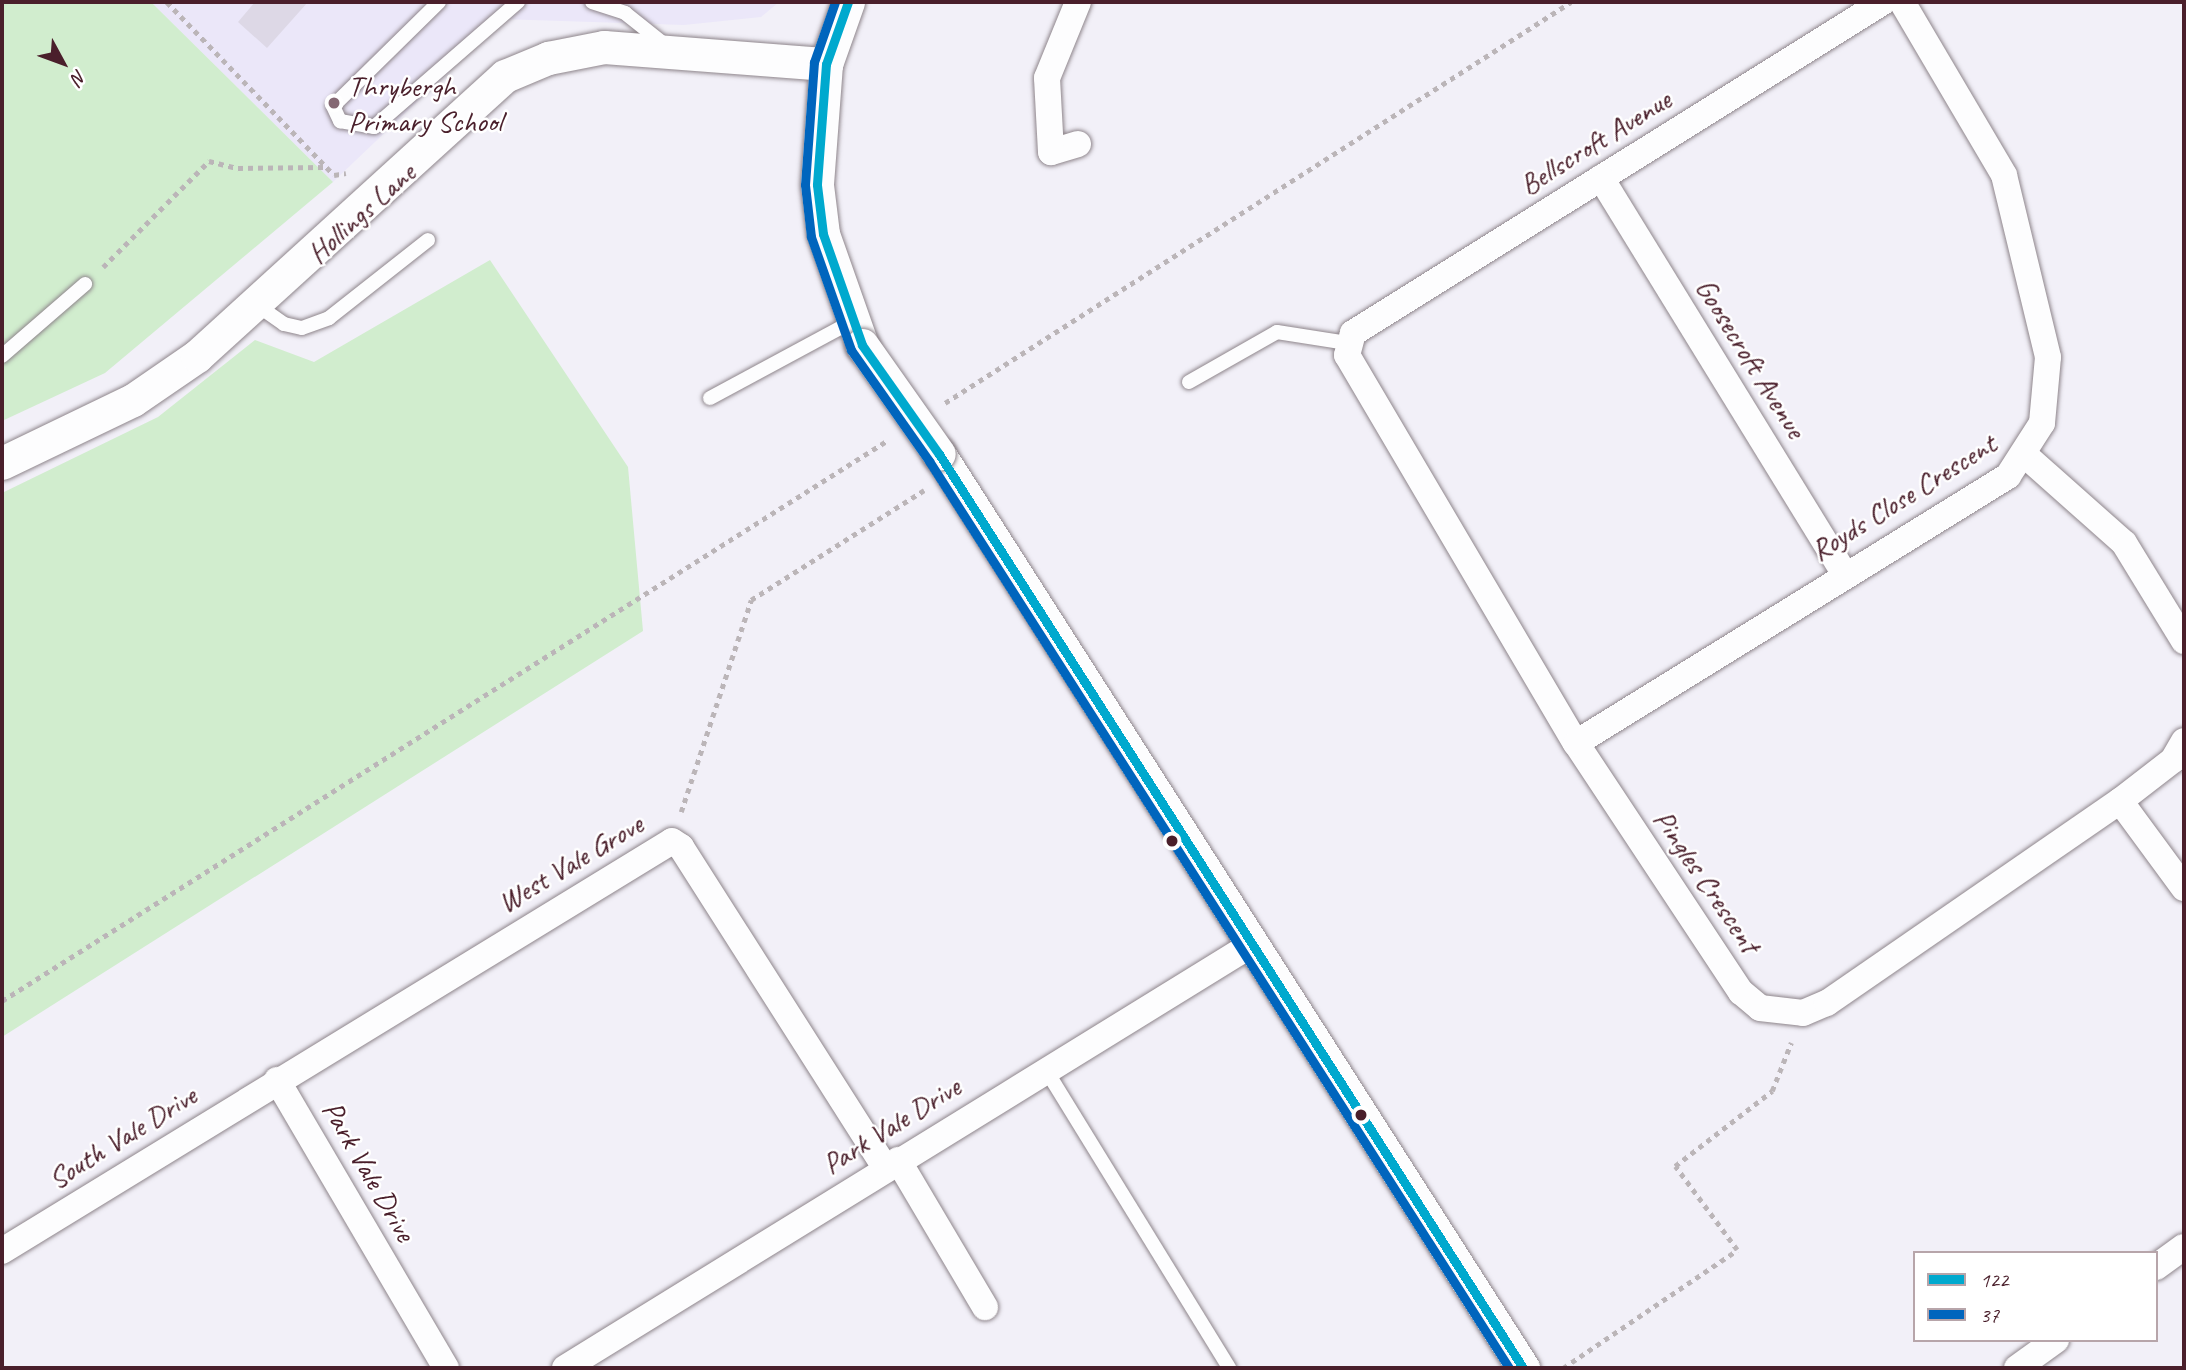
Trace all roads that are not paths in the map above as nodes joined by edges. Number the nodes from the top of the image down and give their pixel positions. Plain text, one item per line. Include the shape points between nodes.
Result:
1 (439, 2) edge
2 (518, 2) edge
3 (592, 2) edge
4 (848, 2) edge
5 (1078, 2) edge
6 (1883, 2) edge
7 (1902, 2) edge
8 (668, 47) junction
9 (826, 64) junction
10 (1077, 144) dead end
11 (1601, 178) junction
12 (428, 240) dead end
13 (85, 284) road end
14 (257, 305) junction
15 (858, 333) junction
16 (1347, 343) junction
17 (2, 356) edge
18 (1189, 382) dead end
19 (710, 398) dead end
20 (2026, 456) junction
21 (2, 463) edge
22 (1844, 573) junction
23 (2176, 604) edge
24 (2184, 641) edge
25 (2184, 741) edge
26 (1576, 743) junction
27 (2120, 801) junction
28 (2184, 888) edge
29 (1254, 943) junction
30 (1046, 1070) junction
31 (277, 1080) junction
32 (891, 1164) junction
33 (2184, 1247) edge
34 (2, 1251) edge
35 (2158, 1266) edge
36 (985, 1307) dead end
37 (2053, 1342) edge
38 (446, 1368) edge
39 (565, 1368) edge
40 (1229, 1368) edge
41 (1524, 1368) edge
42 (2017, 1368) edge

1 - 2 lane via 332,106 340,121 374,127
3 - 8 lane via 625,12
4 - 9 street
5 - 10 street via 1047,78 1051,152
6 - 11 street, Bellscroft Avenue
7 - 20 street, Royds Close Crescent via 2004,175 2025,248 2049,390
8 - 9 street, Hollings Lane
8 - 14 street, Hollings Lane via 604,47 548,58 505,76
9 - 15 street via 817,185 823,234
11 - 16 street, Bellscroft Avenue via 1353,333
11 - 22 street, Goosecroft Avenue
12 - 14 lane via 329,318 302,328 284,324
13 - 17 lane
14 - 21 street, Hollings Lane via 133,400
15 - 19 lane
15 - 29 street, bridge
16 - 18 lane via 1277,332
16 - 26 street, Pingles Crescent via 1347,355 1457,548
20 - 22 street, Royds Close Crescent via 2008,476
20 - 23 street via 2124,543
22 - 26 street, Royds Close Crescent
23 - 24 street
25 - 27 street via 2173,760
26 - 27 street, Pingles Crescent via 1741,992 1760,1009 1803,1013 1827,1003
27 - 28 street
29 - 30 street, Park Vale Drive
29 - 41 street
30 - 32 street, Park Vale Drive
30 - 40 lane
31 - 32 street, West Vale Grove via 672,841
31 - 34 street, South Vale Drive
31 - 38 street, Park Vale Drive
32 - 36 street, West Vale Grove
32 - 39 street, Park Vale Drive
33 - 35 street
37 - 42 street

